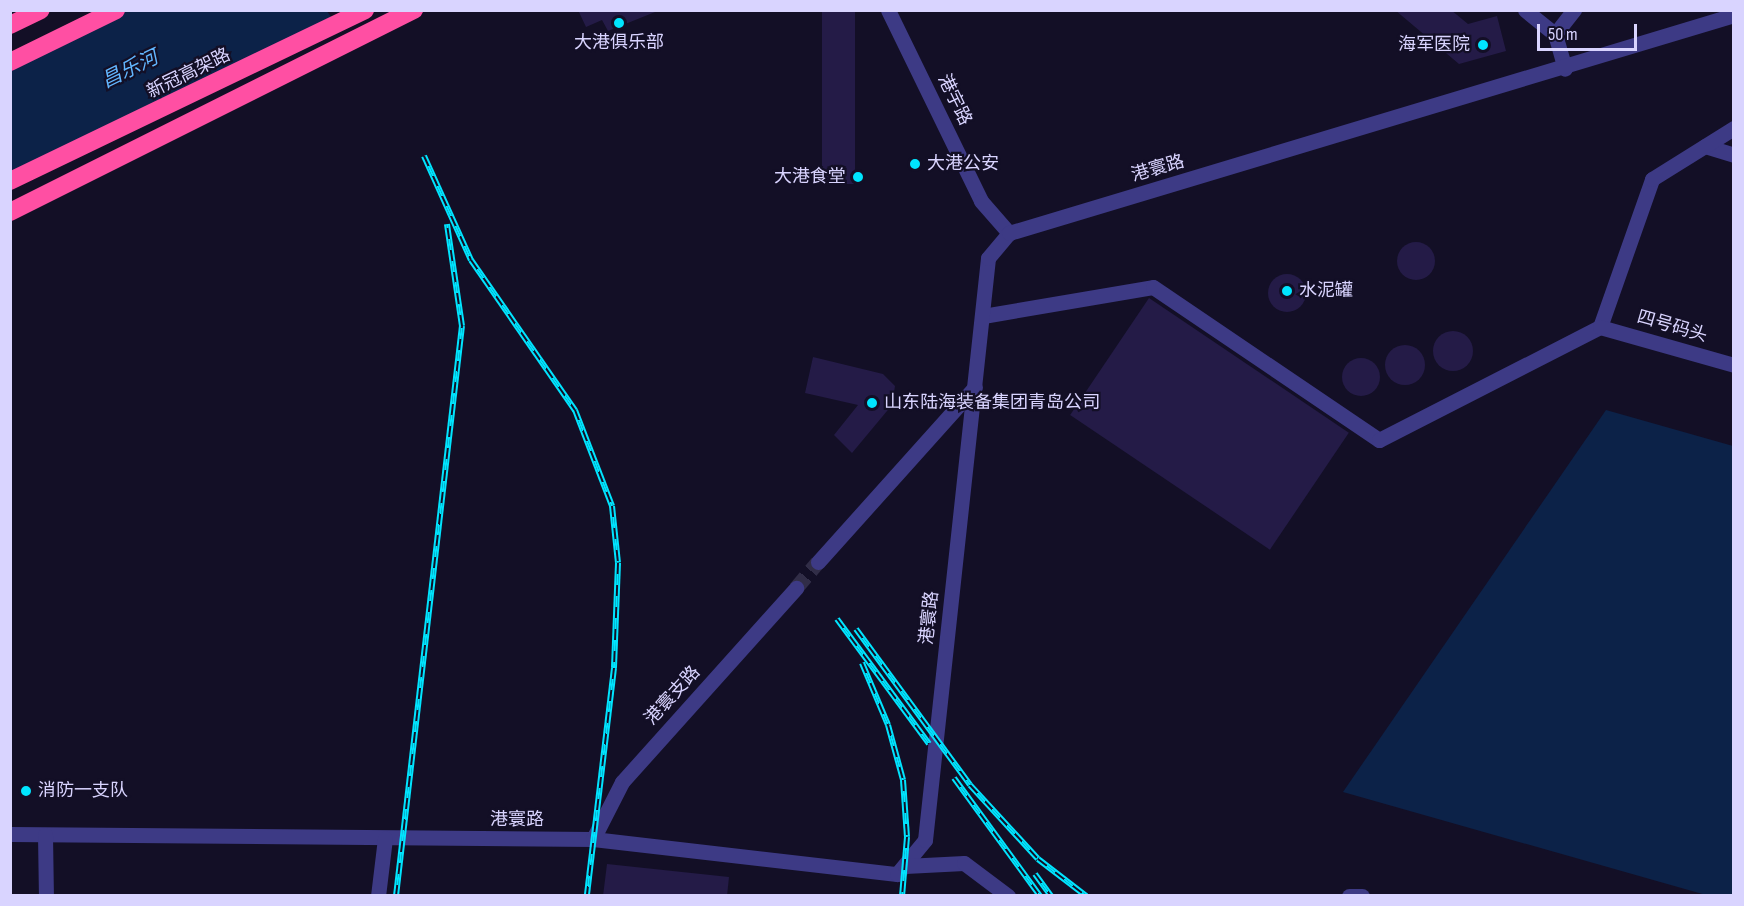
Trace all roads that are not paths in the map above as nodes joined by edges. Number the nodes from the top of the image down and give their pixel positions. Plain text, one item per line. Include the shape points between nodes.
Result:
1 (41, 10) edge
2 (96, 10) edge
3 (116, 10) edge
4 (365, 10) edge
5 (414, 10) edge
6 (888, 10) edge
7 (1525, 10) edge
8 (1574, 10) edge
9 (1734, 15) edge
10 (10, 24) edge
11 (1555, 34) junction
12 (10, 52) edge
13 (10, 62) edge
14 (1565, 69) junction
15 (1734, 128) edge
16 (1705, 146) junction
17 (1734, 154) edge
18 (30, 173) junction
19 (10, 181) edge
20 (10, 186) edge
21 (10, 212) edge
22 (1009, 233) junction
23 (983, 316) junction
24 (1600, 327) junction
25 (1734, 365) edge
26 (975, 387) junction
27 (819, 562) tunnel mouth
28 (795, 588) tunnel mouth
29 (10, 834) edge
30 (45, 835) junction
31 (385, 838) junction
32 (593, 839) junction
33 (905, 866) junction
34 (46, 896) edge
35 (378, 896) edge
36 (1008, 896) edge

1 - 10 highway
2 - 12 street
3 - 13 highway
4 - 18 highway, 新冠高架路
5 - 21 highway
6 - 22 street, 港宇路 via 981,201
7 - 11 street
8 - 11 street
9 - 14 street, 港寰路
11 - 14 street
14 - 22 street, 港寰路
15 - 16 street
16 - 17 street
16 - 24 street via 1652,179
18 - 19 highway
18 - 20 highway
22 - 23 street, 港寰路 via 988,258
23 - 24 street via 1153,287 1378,440
23 - 26 street, 港寰路
24 - 25 street, 四号码头
26 - 27 street
26 - 33 street, 港寰路 via 925,840
28 - 32 street, 港寰支路 via 622,782
29 - 30 street, 港寰路
30 - 31 street, 港寰路
30 - 34 street
31 - 32 street, 港寰路
31 - 35 street
32 - 33 street, 港寰路 via 854,872 897,874
33 - 36 street via 964,863

